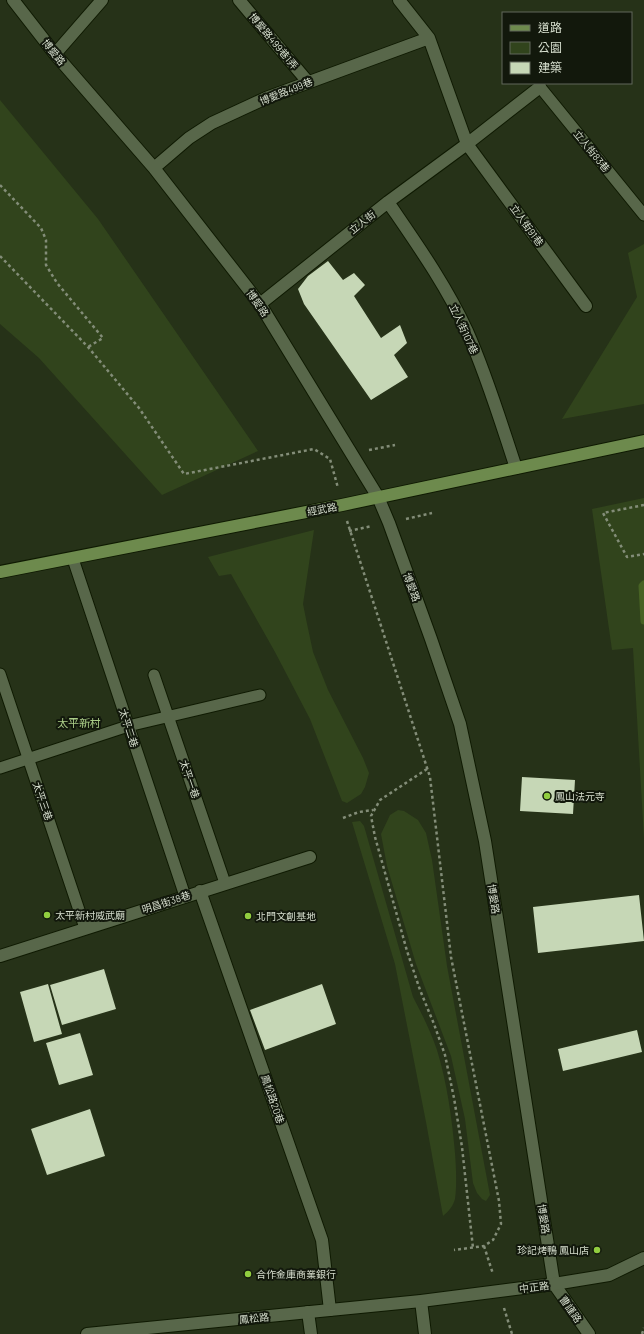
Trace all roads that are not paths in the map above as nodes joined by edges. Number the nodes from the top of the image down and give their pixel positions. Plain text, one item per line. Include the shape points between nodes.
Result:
1 (13, 0) edge
2 (102, 0) edge
3 (239, 0) edge
4 (399, 0) edge
5 (429, 38) junction
6 (55, 54) junction
7 (308, 82) junction
8 (540, 87) joint
9 (467, 144) junction
10 (154, 168) junction
11 (388, 202) junction
12 (644, 215) edge
13 (260, 304) junction
14 (586, 306) dead end
15 (644, 441) edge
16 (516, 468) junction
17 (378, 497) junction
18 (73, 559) junction
19 (0, 572) edge
20 (0, 674) edge
21 (154, 675) dead end
22 (260, 695) dead end
23 (168, 717) junction
24 (128, 726) junction
25 (28, 759) junction
26 (0, 768) edge
27 (310, 857) dead end
28 (225, 883) junction
29 (200, 891) junction
30 (185, 896) junction
31 (85, 928) junction
32 (0, 956) edge
33 (644, 1258) edge
34 (554, 1284) junction
35 (421, 1301) junction
36 (330, 1310) junction
37 (308, 1312) junction
38 (87, 1334) edge
39 (311, 1334) edge
40 (425, 1334) edge
41 (589, 1334) edge

1 - 6 street, 博愛路
2 - 6 street
3 - 7 street, 博愛路499巷1弄
4 - 5 street
5 - 7 street, 博愛路499巷
5 - 9 street
6 - 10 street, 博愛路
7 - 10 street, 博愛路499巷 via 212,123 189,138
8 - 9 street, 立人街
8 - 12 lane, 立人街83巷
9 - 11 street, 立人街
9 - 14 street, 立人街91巷
10 - 13 street, 博愛路
11 - 13 street, 立人街
11 - 16 street, 立人街107巷 via 434,272 466,331 488,384
13 - 17 street, 博愛路
15 - 16 main road, 經武路
16 - 17 main road, 經武路
17 - 18 main road, 經武路
17 - 34 street, 博愛路 via 460,724 485,841
18 - 19 main road, 經武路
18 - 24 lane, 太平二巷
20 - 25 lane, 太平三巷
21 - 23 lane, 太平一巷
22 - 23 lane
23 - 24 lane
23 - 28 lane, 太平一巷
24 - 25 lane
24 - 30 lane, 太平二巷
25 - 26 lane
25 - 31 lane, 太平三巷
27 - 28 street, 明昌街38巷
28 - 29 street, 明昌街38巷
29 - 30 street, 明昌街38巷
29 - 36 street, 鳳松路20巷 via 322,1240
30 - 31 street, 明昌街38巷
31 - 32 street, 明昌街38巷
33 - 34 street, 中正路 via 609,1275
34 - 35 street, 中正路
34 - 41 street, 曹謹路
35 - 36 street, 鳳松路
35 - 40 street
36 - 37 street, 鳳松路
37 - 38 street, 鳳松路
37 - 39 street

